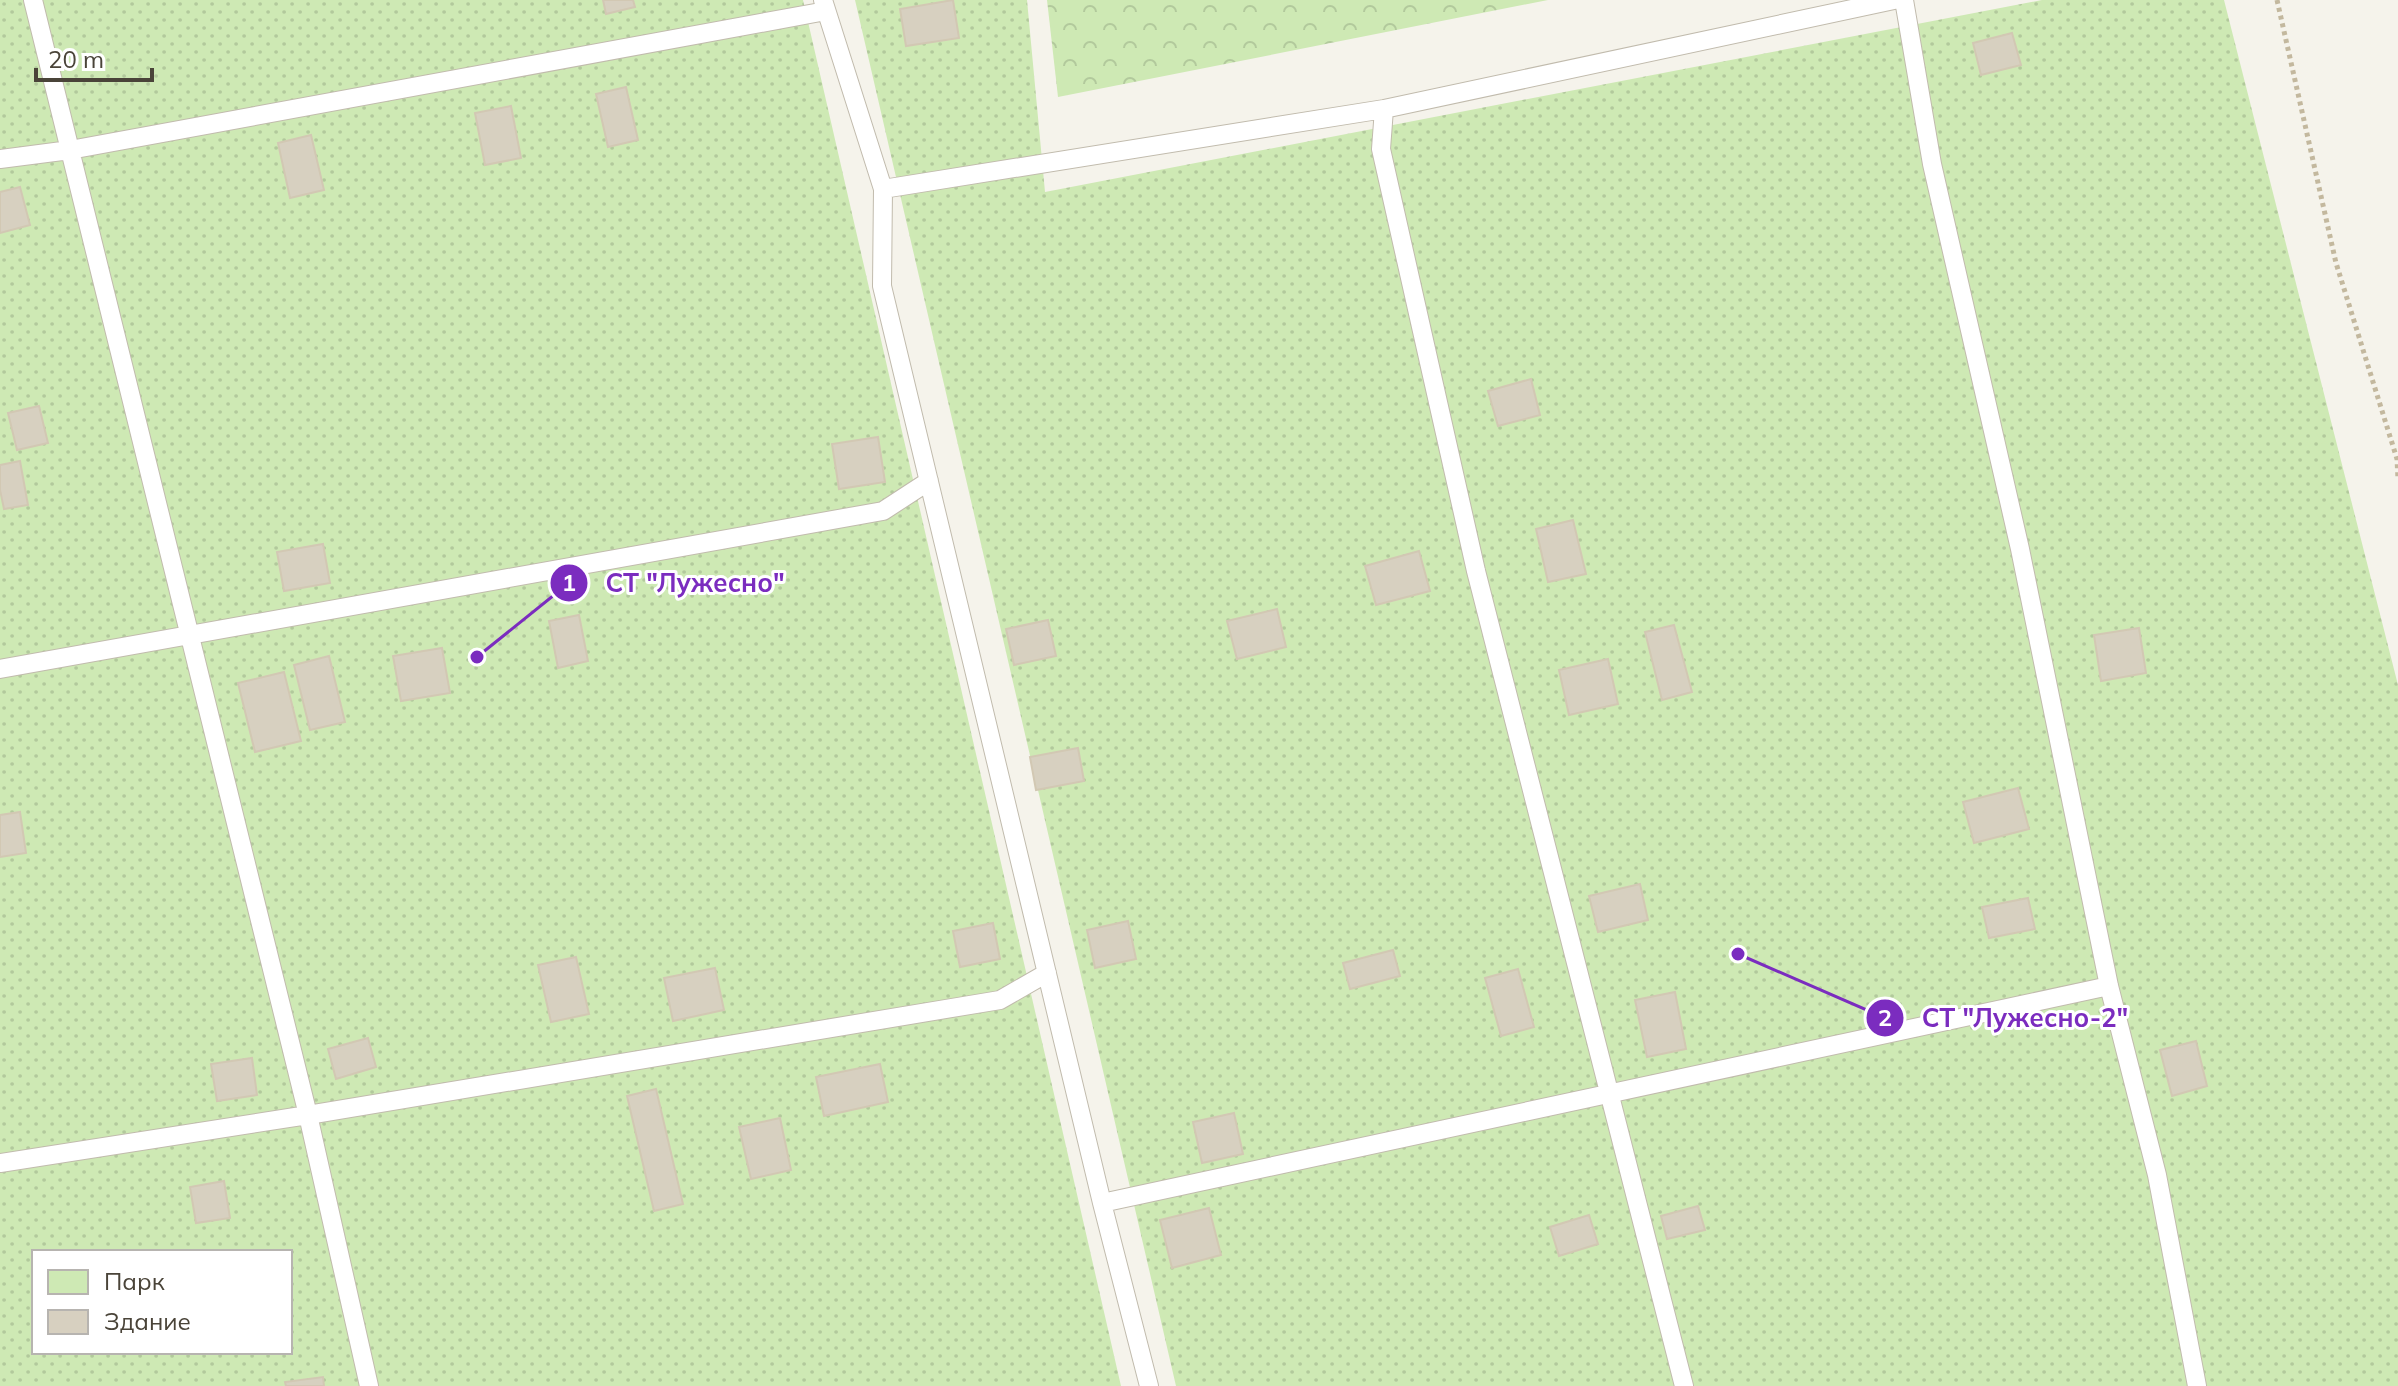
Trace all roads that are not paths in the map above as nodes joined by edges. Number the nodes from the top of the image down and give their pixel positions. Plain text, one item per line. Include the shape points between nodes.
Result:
1 (33, 0) edge
2 (1894, 0) edge
3 (1904, 0) edge
4 (825, 5) edge
5 (1384, 109) junction
6 (70, 150) junction
7 (0, 159) edge
8 (883, 189) junction
9 (929, 481) junction
10 (190, 636) junction
11 (0, 669) edge
12 (1047, 973) junction
13 (2109, 986) junction
14 (1611, 1095) junction
15 (308, 1115) junction
16 (0, 1163) edge
17 (1102, 1203) junction
18 (369, 1386) edge
19 (1149, 1386) edge
20 (1684, 1386) edge
21 (2197, 1386) edge

1 - 6 lane
2 - 5 lane
3 - 13 lane via 1932,164 2020,549
4 - 6 lane
4 - 8 lane
5 - 8 lane
5 - 14 lane via 1381,149 1476,571
6 - 7 lane
6 - 10 lane
8 - 9 lane via 882,286
9 - 10 lane via 883,511
9 - 12 lane
10 - 11 lane
10 - 15 lane
12 - 15 lane via 1000,1000
12 - 17 lane
13 - 14 lane
13 - 21 lane via 2157,1175
14 - 17 lane
14 - 20 lane
15 - 16 lane
15 - 18 lane
17 - 19 lane

